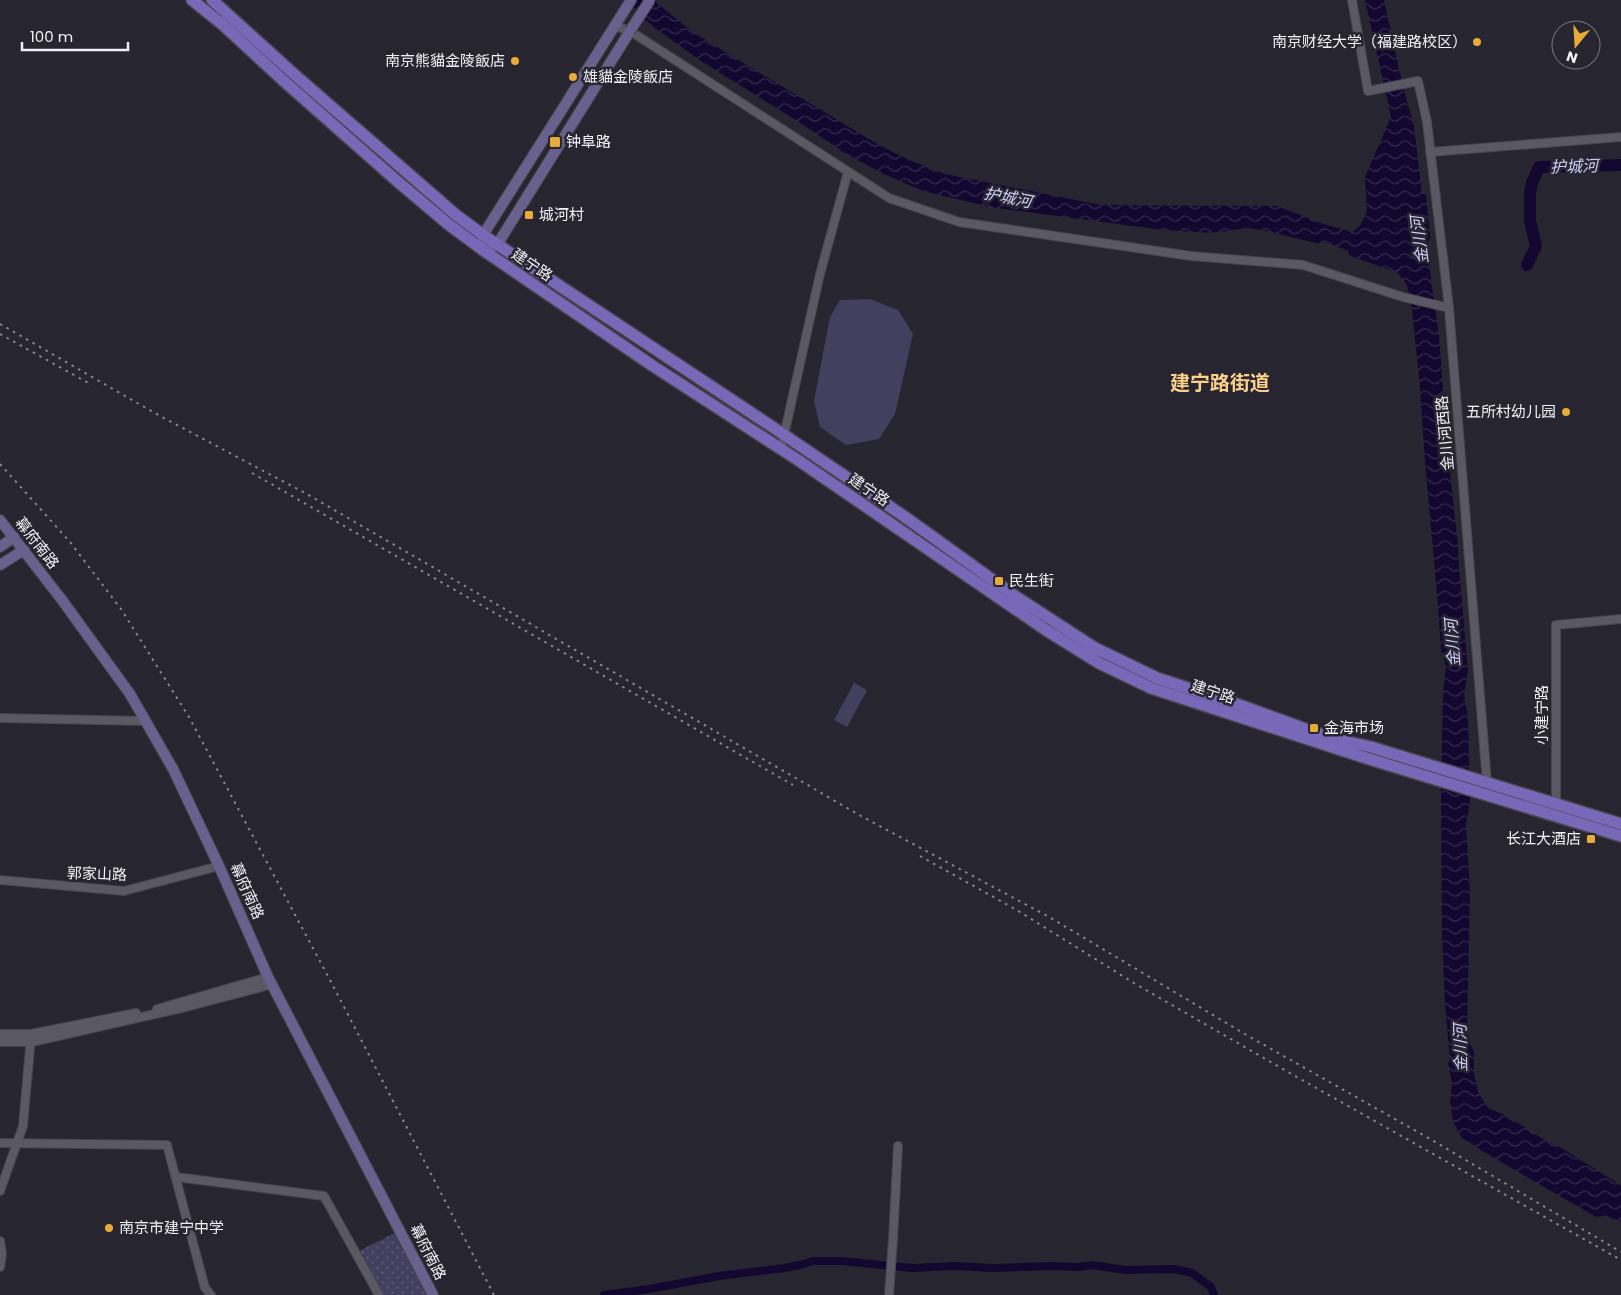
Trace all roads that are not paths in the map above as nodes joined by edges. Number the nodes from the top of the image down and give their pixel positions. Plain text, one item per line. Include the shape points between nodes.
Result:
1 (192, 0) edge
2 (212, 0) edge
3 (631, 0) edge
4 (650, 0) edge
5 (1352, 0) edge
6 (615, 26) junction
7 (630, 32) junction
8 (1621, 137) edge
9 (1430, 152) junction
10 (848, 172) junction
11 (483, 235) junction
12 (497, 245) junction
13 (483, 250) junction
14 (1448, 308) junction
15 (783, 434) junction
16 (781, 449) junction
17 (0, 520) edge
18 (14, 537) junction
19 (0, 547) edge
20 (24, 550) junction
21 (0, 565) edge
22 (1621, 619) edge
23 (0, 718) edge
24 (145, 721) junction
25 (1329, 741) junction
26 (1487, 783) junction
27 (1472, 784) junction
28 (1556, 805) junction
29 (1621, 824) edge
30 (1621, 836) edge
31 (219, 866) junction
32 (0, 880) edge
33 (270, 980) junction
34 (0, 1034) edge
35 (31, 1034) junction
36 (0, 1042) edge
37 (17, 1142) junction
38 (0, 1143) edge
39 (898, 1146) dead end
40 (176, 1177) junction
41 (0, 1191) edge
42 (0, 1241) edge
43 (0, 1267) edge
44 (212, 1295) edge
45 (379, 1295) edge
46 (433, 1295) edge
47 (889, 1295) edge

1 - 13 main road, 建宁路 via 397,181
2 - 11 main road, 建宁路
3 - 6 street
4 - 7 street, bridge
5 - 9 street, 金川河西路 via 1369,91 1418,81
6 - 7 street
6 - 11 street
7 - 10 street
7 - 12 street
8 - 9 street
9 - 14 street, 金川河西路
10 - 14 street via 889,198 959,222 1191,256 1303,265
10 - 15 street via 820,274
11 - 12 main road, 建宁路
11 - 13 street
12 - 13 street
12 - 15 main road, 建宁路
13 - 16 main road, 建宁路
14 - 26 street, 金川河西路
15 - 16 street
15 - 25 main road, 建宁路 via 1095,648 1157,678 1242,706
16 - 25 main road, 建宁路 via 1099,663 1151,688
17 - 18 street, 幕府南路
18 - 19 street
18 - 20 street, 幕府南路
20 - 21 street
20 - 24 street, 幕府南路 via 130,694
22 - 28 street, 小建宁路 via 1556,625
23 - 24 street
24 - 31 street, 幕府南路 via 174,769
25 - 27 main road, 建宁路 via 1371,747
26 - 27 main road, 建宁路
26 - 28 main road, 建宁路
27 - 30 main road, 建宁路
28 - 29 main road, 建宁路
31 - 32 street, 郭家山路 via 124,891
31 - 33 street, 幕府南路
33 - 35 street via 157,1009
33 - 36 street via 186,1007 32,1042
33 - 46 street, 幕府南路
34 - 35 street
35 - 37 street via 23,1126
37 - 38 street
37 - 40 street via 168,1145
37 - 41 street
39 - 47 street
40 - 44 street via 205,1288
40 - 45 street via 324,1196
42 - 43 street

